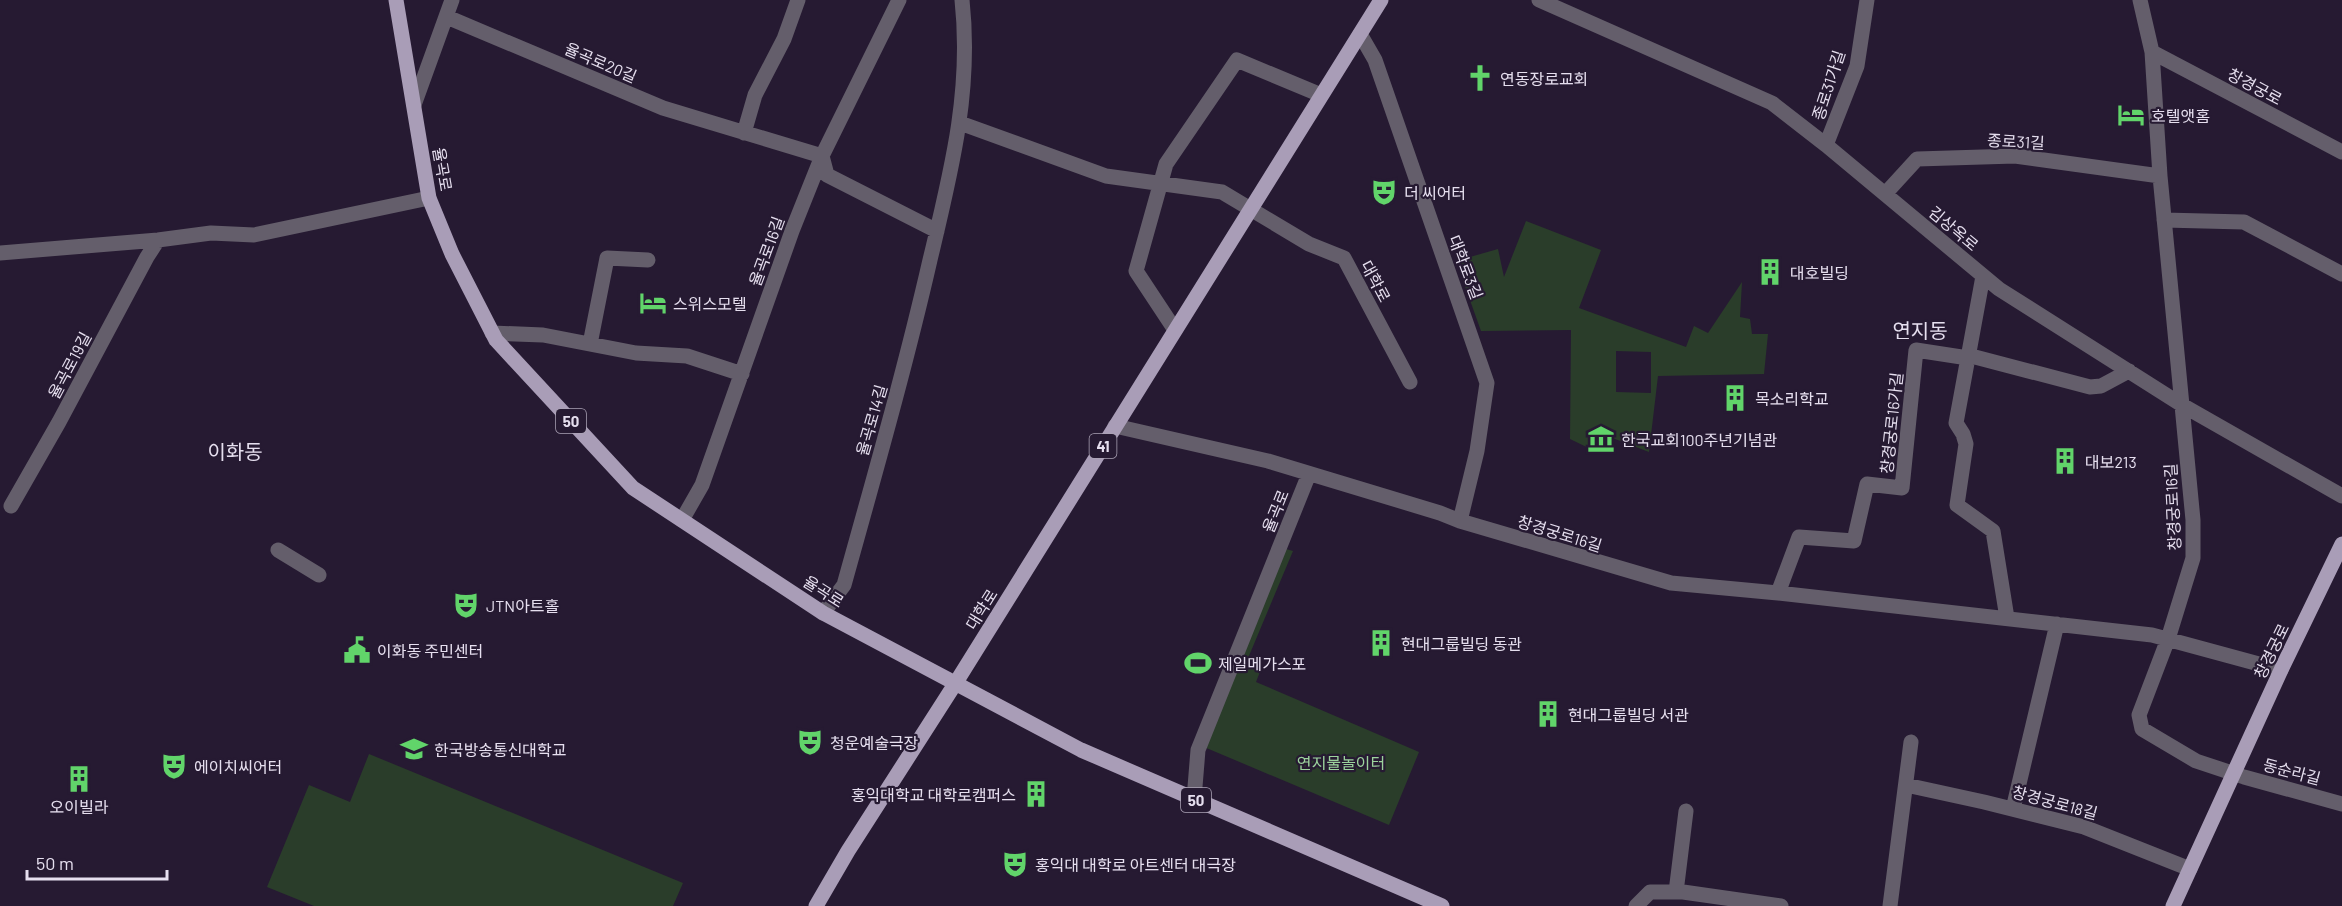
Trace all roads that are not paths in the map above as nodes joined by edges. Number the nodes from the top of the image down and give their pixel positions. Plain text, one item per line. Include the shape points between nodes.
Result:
1 (396, 0) edge
2 (452, 0) edge
3 (798, 0) edge
4 (899, 0) edge
5 (962, 0) edge
6 (1381, 0) edge
7 (1539, 0) edge
8 (1868, 0) edge
9 (2140, 0) edge
10 (447, 18) junction
11 (1360, 34) junction
12 (2152, 52) junction
13 (1321, 95) junction
14 (414, 105) junction
15 (960, 123) junction
16 (744, 133) junction
17 (1826, 145) junction
18 (2342, 152) edge
19 (822, 156) junction
20 (2160, 176) junction
21 (1159, 183) junction
22 (1885, 194) junction
23 (429, 198) junction
24 (1251, 208) junction
25 (2164, 220) junction
26 (937, 231) junction
27 (159, 240) junction
28 (0, 253) edge
29 (648, 260) dead end
30 (2342, 274) edge
31 (1983, 276) junction
32 (1175, 330) junction
33 (492, 333) junction
34 (590, 344) junction
35 (1968, 358) junction
36 (2129, 371) junction
37 (742, 374) junction
38 (1410, 382) dead end
39 (2182, 405) junction
40 (1115, 426) junction
41 (2267, 453) junction
42 (1309, 474) junction
43 (2342, 490) edge
44 (2342, 496) edge
45 (10, 506) dead end
46 (682, 520) junction
47 (1460, 521) junction
48 (2342, 544) edge
49 (278, 550) dead end
50 (319, 575) dead end
51 (1778, 593) junction
52 (823, 613) junction
53 (2007, 618) junction
54 (2057, 624) junction
55 (2168, 639) junction
56 (2281, 670) junction
57 (955, 684) junction
58 (1911, 742) dead end
59 (2233, 773) junction
60 (1906, 785) junction
61 (1194, 799) junction
62 (2342, 804) edge
63 (2013, 808) junction
64 (1686, 810) dead end
65 (2190, 869) junction
66 (1676, 892) junction
67 (816, 906) edge
68 (1442, 906) edge
69 (1636, 906) edge
70 (1781, 906) edge
71 (1890, 906) edge
72 (2173, 906) edge

1 - 14 main road, 율곡로 / 50
2 - 10 street
3 - 16 street via 784,39 755,95
4 - 19 street, 율곡로16길
5 - 15 street, 율곡로14길 via 964,98
6 - 11 main road, 대학로 / 41
7 - 17 street, 김상옥로 via 1772,103
8 - 17 street, 종로31가길 via 1857,66
9 - 12 street
10 - 14 street
10 - 16 street, 율곡로20길 via 663,108
11 - 13 main road, 대학로 / 41
11 - 47 street, 대학로3길 via 1375,60 1487,383 1477,451
12 - 18 street, 창경궁로
12 - 20 street
13 - 21 street via 1237,60 1166,164
13 - 24 main road, 대학로 / 41
14 - 23 main road, 율곡로 / 50
15 - 21 street, 대학로 via 1106,176
15 - 26 street, 율곡로14길
16 - 19 street, 율곡로20길
17 - 22 street, 김상옥로
19 - 26 street via 827,175
19 - 37 street, 율곡로16길
20 - 22 street, 종로31길 via 2015,156 1917,159
20 - 25 street
21 - 24 street, 대학로 via 1222,192
21 - 32 street via 1136,271
22 - 31 street, 김상옥로
23 - 27 street via 254,235 211,233
23 - 33 main road, 율곡로 / 50
24 - 32 main road, 대학로 / 41
24 - 38 street, 대학로 via 1309,244 1344,258
25 - 30 street via 2244,222
25 - 39 street
26 - 52 street, 율곡로14길 via 906,363 844,585
27 - 28 street
27 - 45 street, 율곡로19길
29 - 34 street via 607,258
31 - 35 street
31 - 36 street, 김상옥로
32 - 40 main road, 대학로 / 41
33 - 34 street via 543,335
33 - 46 main road, 율곡로 / 50 via 633,488
34 - 37 street via 636,353 687,356
35 - 36 street, 창경궁로16가길 via 2090,387 2101,387
35 - 51 street, 창경궁로16가길 via 1916,350 1902,488 1867,484 1854,541 1799,537
35 - 53 street via 1956,423 1966,444 1957,505 1993,531
36 - 39 street, 김상옥로
37 - 46 street, 율곡로16길 via 702,485
39 - 41 street, 김상옥로 via 2211,413 2256,439
39 - 55 street, 창경궁로16길 via 2193,558
40 - 42 street, 창경궁로16길
40 - 57 main road, 대학로 / 41
41 - 43 street via 2286,456
41 - 44 street
42 - 47 street, 창경궁로16길
42 - 61 street, 율곡로 via 1198,750
46 - 52 main road, 율곡로 / 50
47 - 51 street, 창경궁로16길 via 1671,583
48 - 56 main road, 창경궁로
49 - 50 street
51 - 53 street, 창경궁로16길
52 - 57 main road, 율곡로 / 50
53 - 54 street, 창경궁로16길
54 - 55 street, 창경궁로16길
54 - 63 street
55 - 56 street, 창경궁로16길
55 - 59 street via 2139,715 2142,729 2196,761
56 - 59 main road, 창경궁로
57 - 61 main road, 율곡로 / 50 via 1081,750
57 - 67 main road, 대학로 / 41
58 - 60 street
59 - 62 street, 동순라길
59 - 65 main road, 창경궁로
60 - 63 street, 창경궁로18길
60 - 71 street
61 - 68 main road, 율곡로 / 50
63 - 65 street, 창경궁로18길 via 2084,827
64 - 66 street
65 - 72 main road, 창경궁로
66 - 69 street via 1650,892
66 - 70 street

